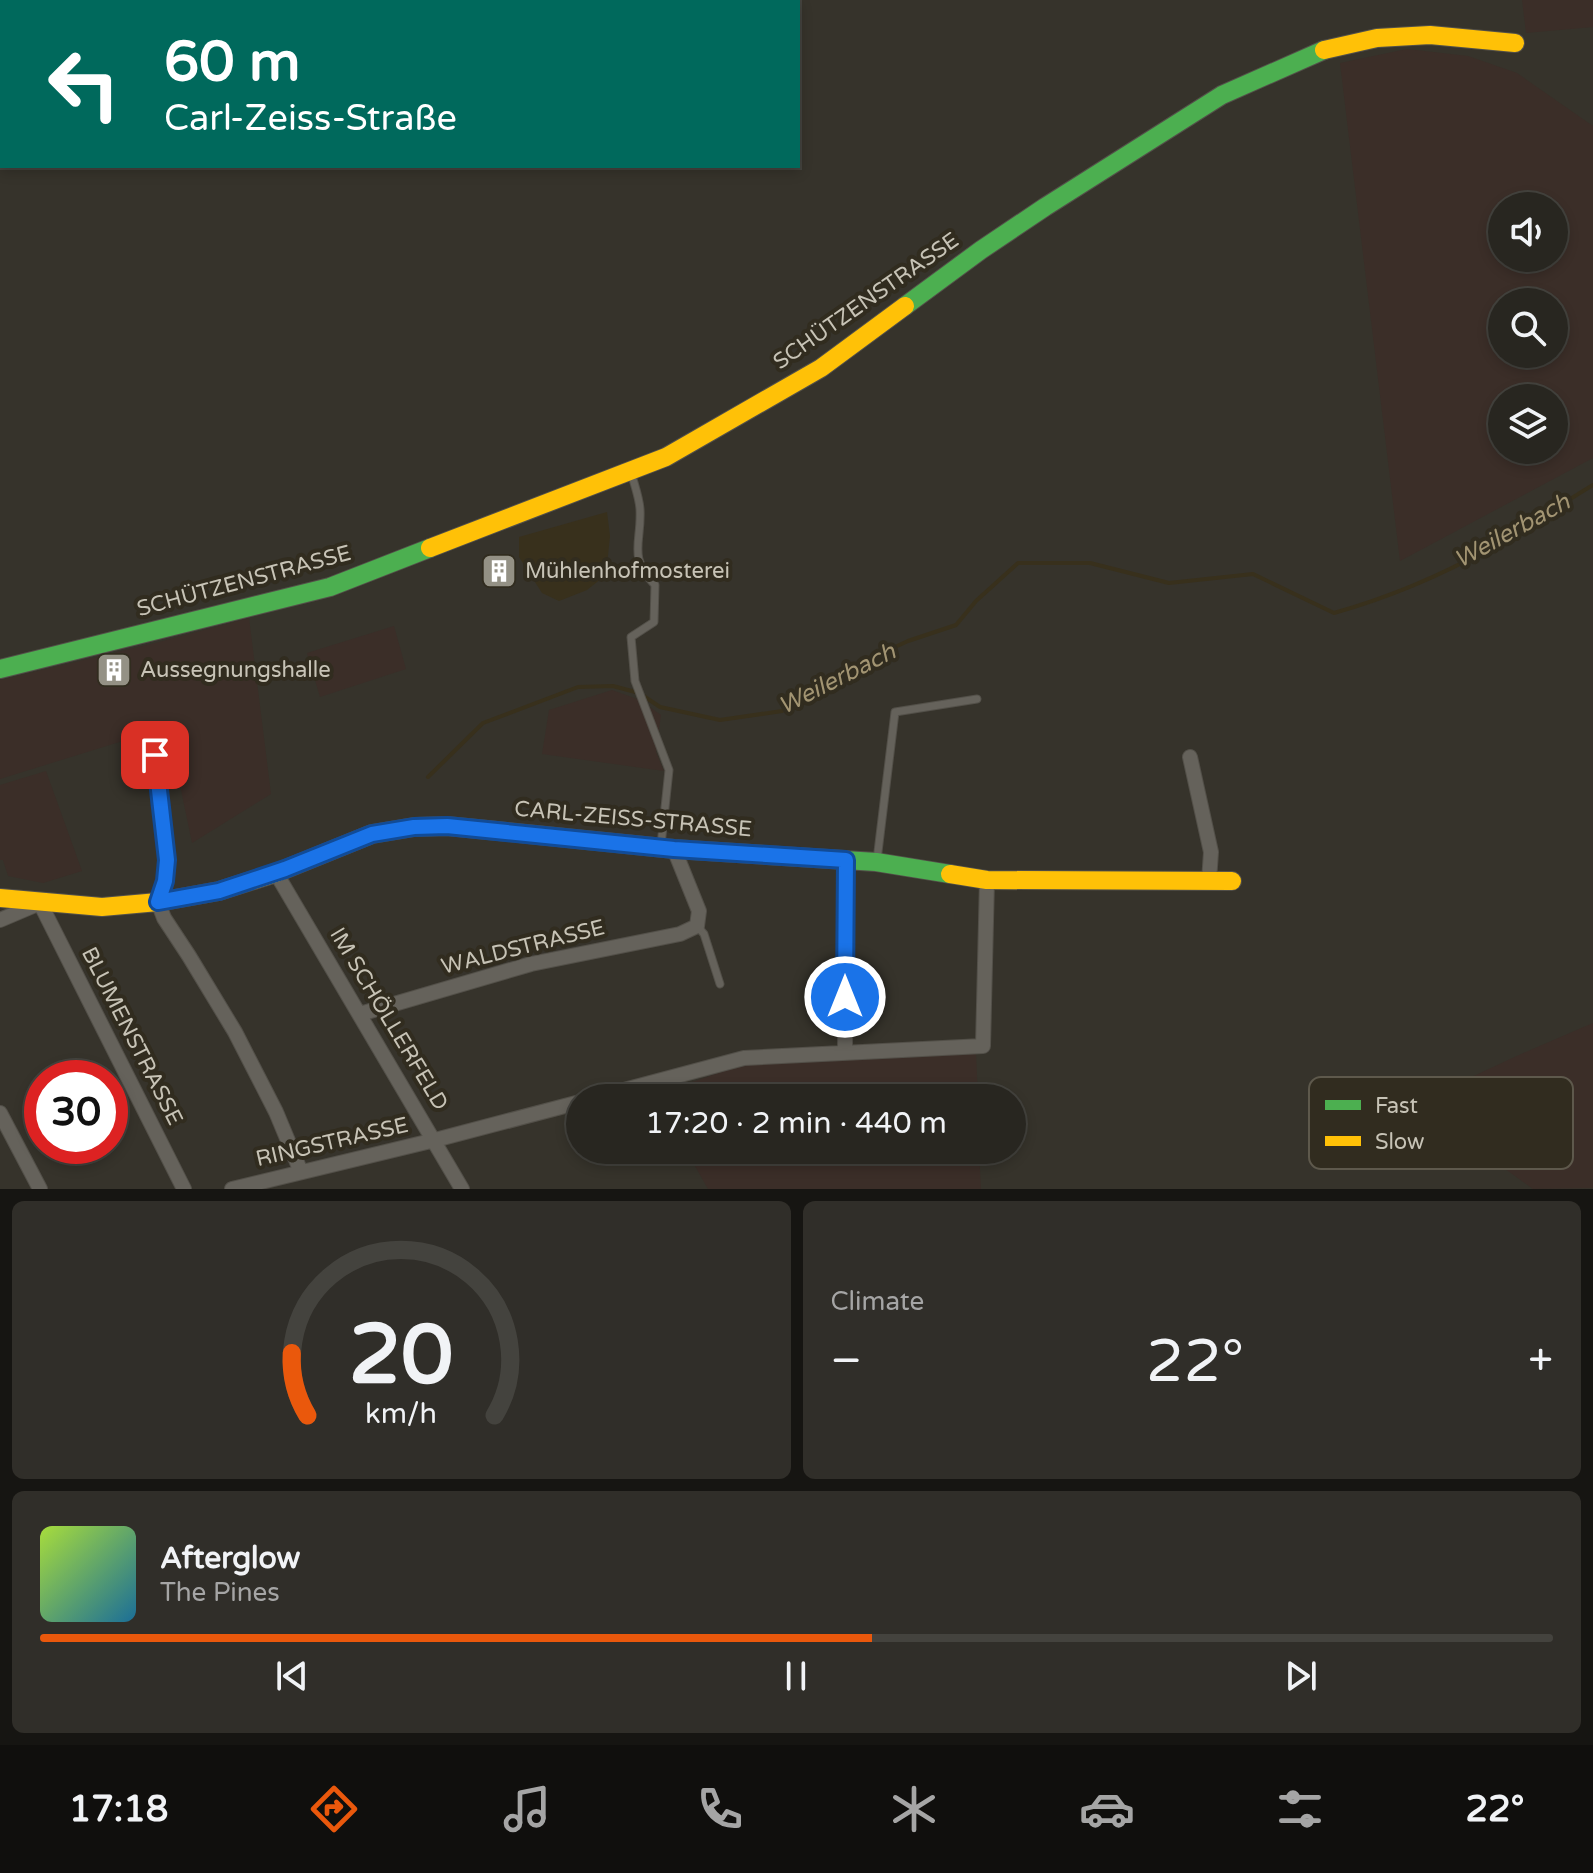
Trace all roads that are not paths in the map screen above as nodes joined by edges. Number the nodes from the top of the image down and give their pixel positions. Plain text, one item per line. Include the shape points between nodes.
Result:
1 (1515, 43) dead end
2 (630, 471) junction
3 (0, 669) edge
4 (977, 699) dead end
5 (155, 755) dead end
6 (1190, 757) dead end
7 (667, 848) junction
8 (846, 860) junction
9 (876, 862) junction
10 (276, 873) junction
11 (987, 880) junction
12 (1209, 881) junction
13 (1232, 881) dead end
14 (0, 898) edge
15 (158, 902) junction
16 (40, 903) junction
17 (0, 920) edge
18 (697, 926) junction
19 (720, 984) dead end
20 (360, 1014) junction
21 (845, 1052) junction
22 (646, 1084) edge
23 (566, 1106) edge
24 (0, 1113) edge
25 (435, 1140) junction
26 (301, 1172) junction
27 (40, 1189) edge
28 (184, 1189) edge
29 (232, 1189) edge
30 (462, 1189) edge

1 - 2 street, SCHÜTZENSTRASSE via 1430,35 1377,38 1324,50 1222,95 981,250 821,368 666,457
2 - 3 street, SCHÜTZENSTRASSE via 330,587
2 - 7 lane via 640,509 639,564 655,585 654,622 631,637 635,681 669,770
4 - 9 lane via 895,712
5 - 15 street via 167,860
6 - 12 street via 1211,852
7 - 8 street, CARL-ZEISS-STRASSE
7 - 10 street, CARL-ZEISS-STRASSE via 414,827 372,834
7 - 18 street via 699,911
8 - 9 street, CARL-ZEISS-STRASSE
8 - 21 street
9 - 11 street, CARL-ZEISS-STRASSE
10 - 15 street, CARL-ZEISS-STRASSE
10 - 20 street, IM SCHÖLLERFELD
11 - 12 street, CARL-ZEISS-STRASSE
11 - 21 street via 983,1046
12 - 13 street, CARL-ZEISS-STRASSE
14 - 16 street, CARL-ZEISS-STRASSE
15 - 16 street, CARL-ZEISS-STRASSE via 102,907
15 - 26 street via 235,1032
16 - 17 street
16 - 28 street, BLUMENSTRASSE
18 - 19 lane
18 - 20 street, WALDSTRASSE via 680,934 531,964
20 - 25 street, IM SCHÖLLERFELD
21 - 22 street via 744,1058
23 - 25 street, RINGSTRASSE
24 - 27 street
25 - 26 street, RINGSTRASSE
25 - 30 street, IM SCHÖLLERFELD
26 - 29 street, RINGSTRASSE

